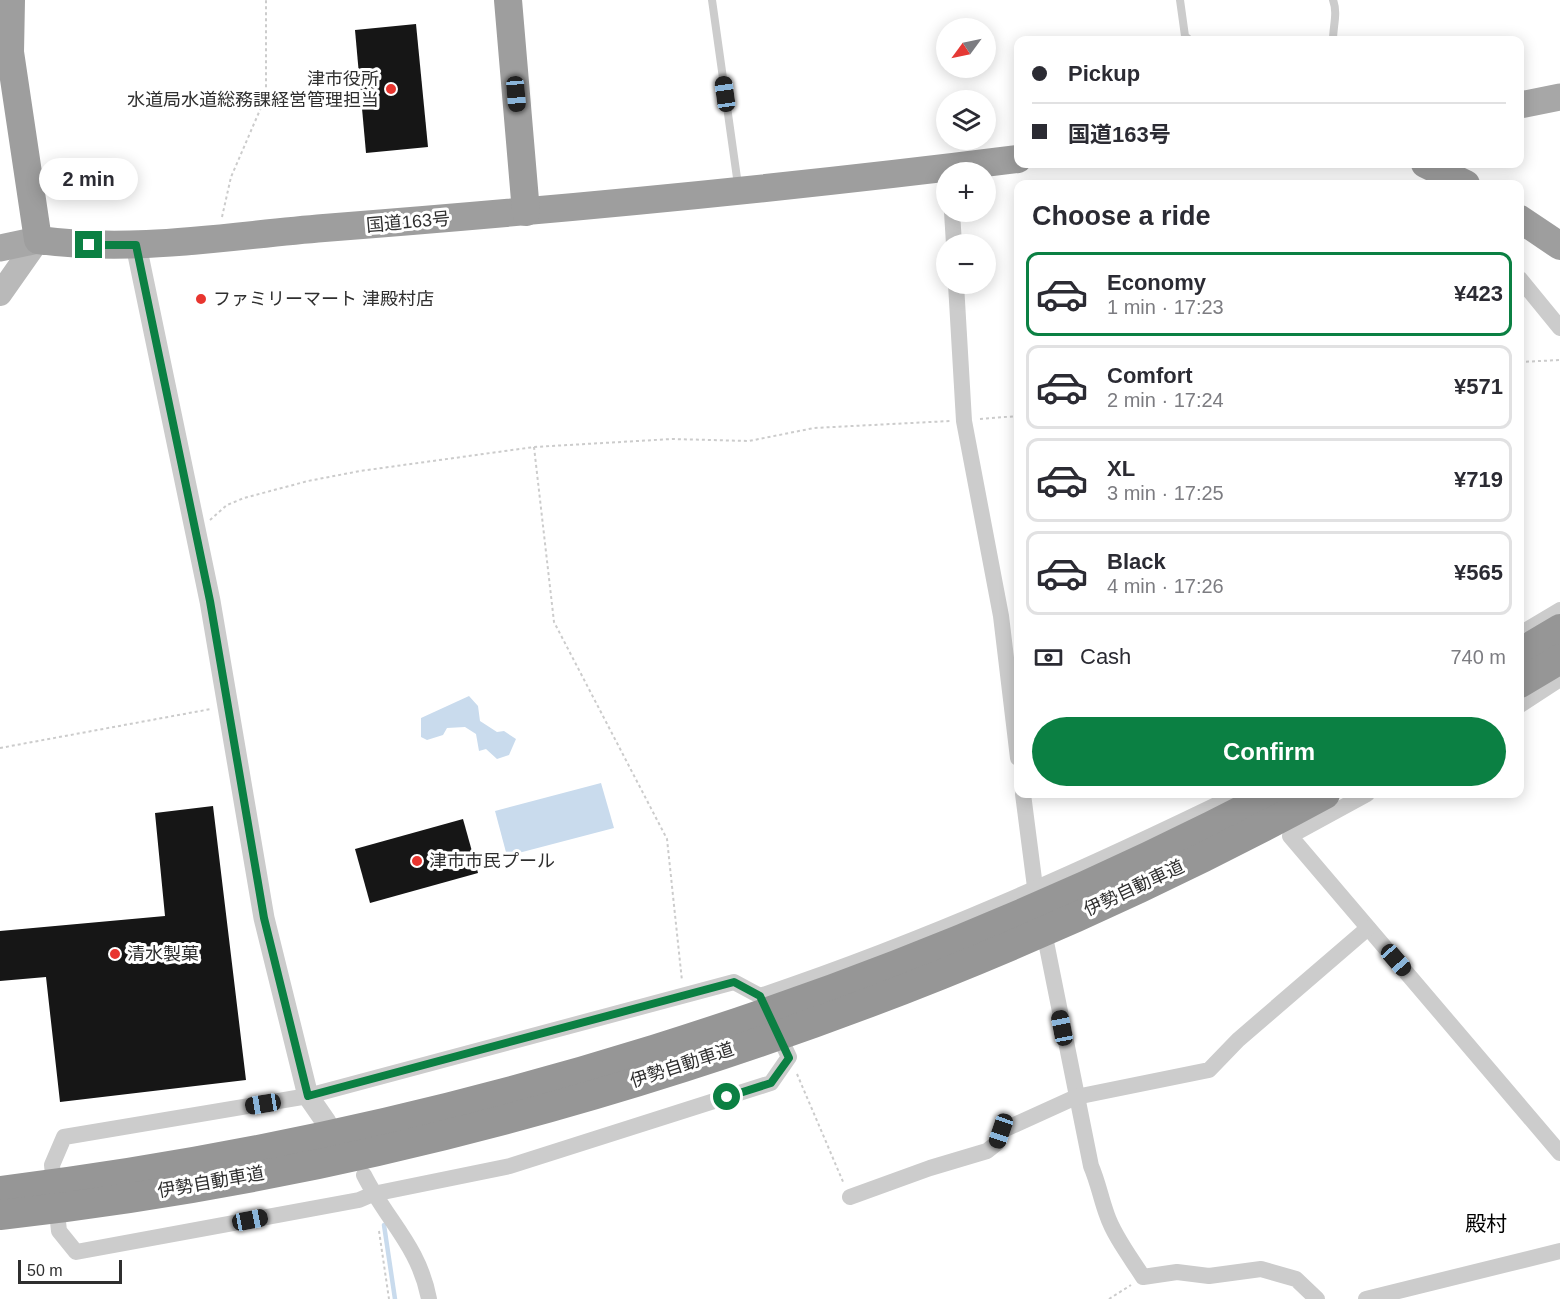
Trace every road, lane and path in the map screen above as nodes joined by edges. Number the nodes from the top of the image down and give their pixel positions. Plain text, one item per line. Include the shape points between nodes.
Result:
1 (11, 0) edge
2 (266, 0) edge
3 (508, 0) edge
4 (712, 0) edge
5 (1180, 0) edge
6 (1333, 0) edge
7 (1185, 36) edge
8 (1333, 36) edge
9 (1560, 97) edge
10 (1524, 104) edge
11 (1014, 160) edge
12 (996, 163) edge
13 (1432, 168) edge
14 (936, 171) edge
15 (1453, 180) edge
16 (738, 189) junction
17 (526, 212) junction
18 (1524, 222) edge
19 (38, 240) junction
20 (217, 240) junction
21 (136, 245) junction
22 (1560, 246) edge
23 (0, 248) edge
24 (1524, 284) edge
25 (0, 294) edge
26 (957, 294) edge
27 (1560, 328) edge
28 (1560, 360) edge
29 (1524, 362) edge
30 (1014, 416) edge
31 (964, 421) junction
32 (534, 447) junction
33 (195, 533) junction
34 (1560, 610) edge
35 (1560, 629) edge
36 (1524, 632) edge
37 (1524, 651) edge
38 (1560, 659) edge
39 (1560, 679) edge
40 (1524, 681) edge
41 (1524, 702) edge
42 (228, 706) junction
43 (1014, 725) edge
44 (0, 748) edge
45 (1024, 798) edge
46 (1231, 798) edge
47 (1266, 798) edge
48 (1317, 798) edge
49 (1360, 798) edge
50 (1035, 887) junction
51 (1368, 928) junction
52 (684, 996) junction
53 (760, 1017) junction
54 (789, 1058) junction
55 (308, 1096) junction
56 (1076, 1097) junction
57 (326, 1122) dead end
58 (1560, 1153) edge
59 (363, 1175) dead end
60 (0, 1191) edge
61 (373, 1194) junction
62 (65, 1195) junction
63 (850, 1197) joint
64 (0, 1215) edge
65 (380, 1233) dead end
66 (1560, 1251) edge
67 (1143, 1276) junction
68 (389, 1299) edge
69 (429, 1299) edge
70 (1109, 1299) edge
71 (1317, 1299) edge
72 (1366, 1299) edge

1 - 19 highway via 10,52
2 - 20 path via 266,96 231,177
3 - 17 highway
4 - 16 lane
5 - 7 lane
6 - 8 lane via 1337,13
9 - 10 main road
11 - 12 highway, 国道163号
13 - 15 highway
14 - 16 highway, 国道163号
16 - 17 highway, 国道163号
17 - 20 highway, 国道163号
18 - 22 highway
19 - 21 highway, 国道163号 via 75,245
19 - 23 main road
19 - 25 main road
20 - 21 highway, 国道163号
21 - 33 street
24 - 27 street
26 - 31 street
28 - 29 path
30 - 31 path
31 - 32 path via 814,428 749,441 672,439
31 - 43 street via 1001,616
32 - 33 path via 308,481 244,498 227,506
32 - 52 path via 554,622 667,839
33 - 42 street
34 - 36 street
35 - 37 highway
38 - 40 highway
39 - 41 street
42 - 44 path
42 - 55 street via 264,918
45 - 50 street
46 - 50 street
47 - 53 highway, 伊勢自動車道 via 1089,884 936,951
48 - 53 highway, 伊勢自動車道 via 1099,906 945,972
49 - 51 street via 1290,836
50 - 53 street via 863,961
50 - 56 street
51 - 56 street via 1238,1040 1209,1070
51 - 58 street
52 - 53 street via 734,982
52 - 55 street
53 - 54 street
53 - 62 highway, 伊勢自動車道 via 641,1079 429,1138 197,1186
54 - 61 street via 771,1083 510,1166
54 - 63 path
55 - 57 street
55 - 61 street via 64,1137 52,1165 59,1231 76,1252 359,1200
56 - 63 street via 1001,1131 997,1143 987,1151
56 - 67 street via 1107,1216
59 - 61 street
60 - 62 highway, 伊勢自動車道
61 - 69 street via 413,1250
62 - 64 highway, 伊勢自動車道
65 - 68 path
66 - 72 street
67 - 70 path
67 - 71 street via 1177,1272 1209,1276 1261,1269 1296,1279

